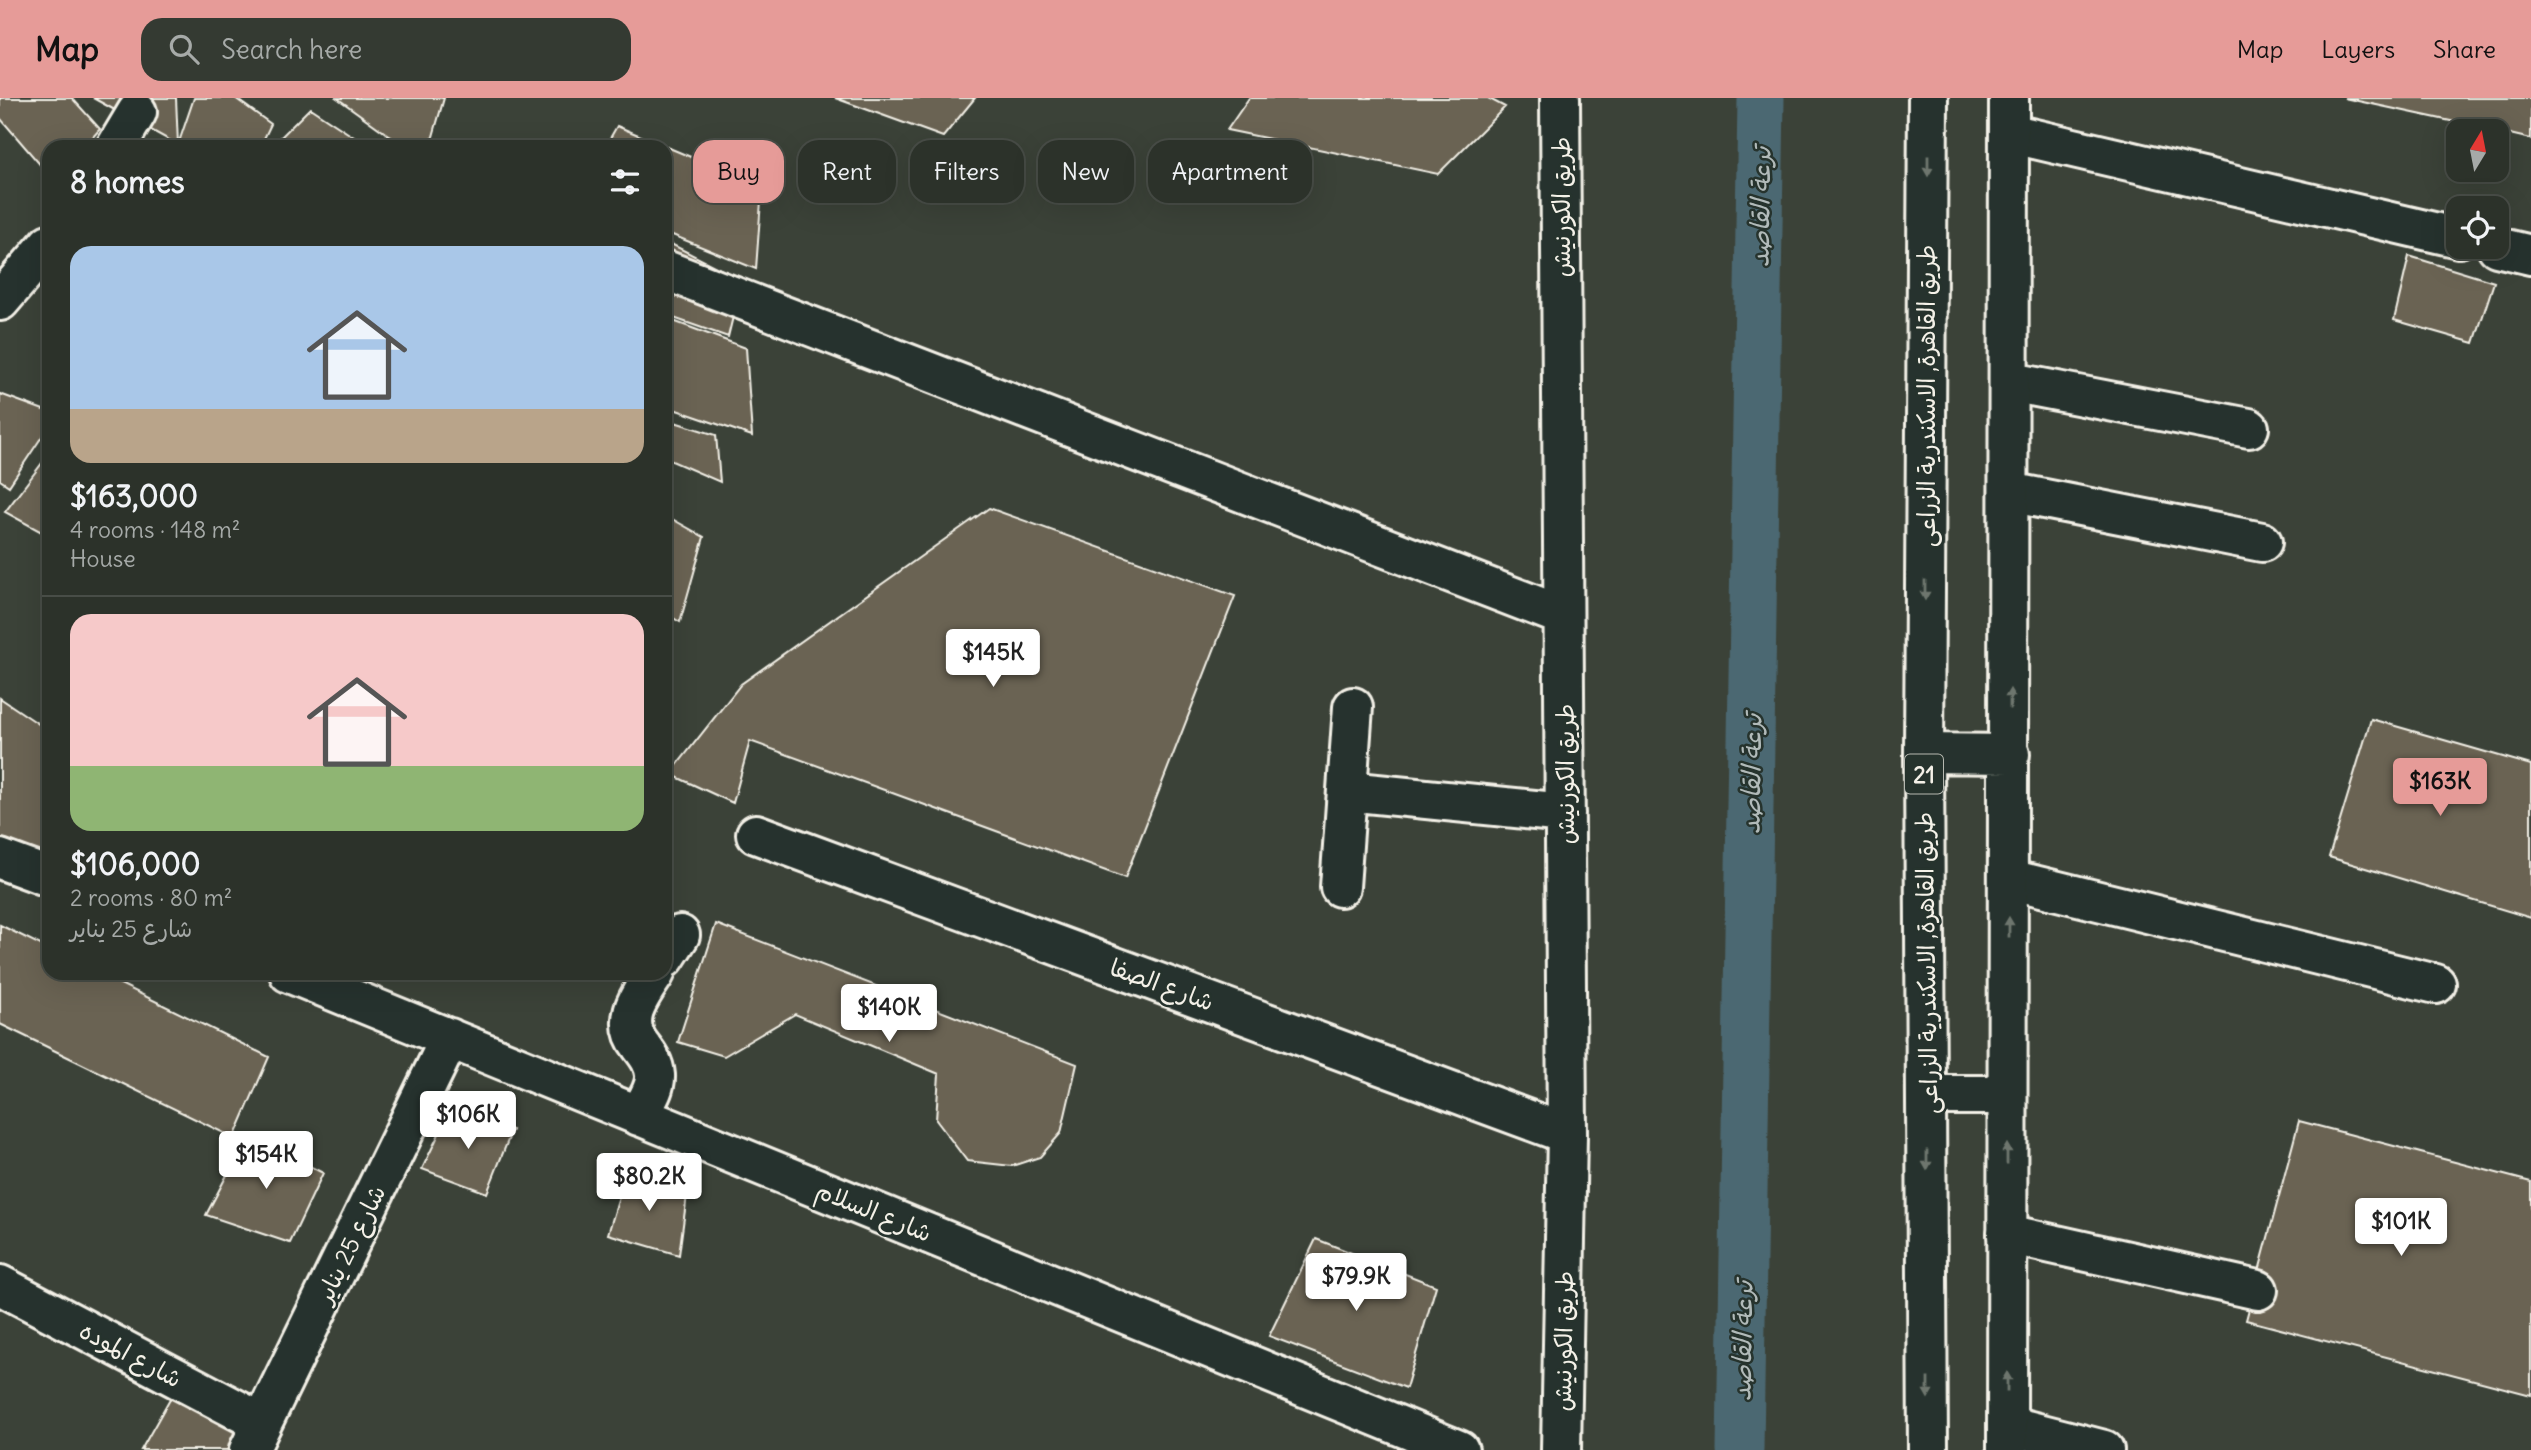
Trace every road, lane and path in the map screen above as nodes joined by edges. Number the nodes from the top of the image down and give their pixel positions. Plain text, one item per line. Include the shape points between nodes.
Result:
1 (1560, 98) edge
2 (1928, 98) edge
3 (137, 112) dead end
4 (2010, 116) edge
5 (120, 140) edge
6 (2446, 234) edge
7 (2509, 250) edge
8 (42, 252) edge
9 (2531, 255) edge
10 (672, 273) edge
11 (0, 301) edge
12 (2010, 382) junction
13 (2249, 428) dead end
14 (2010, 492) junction
15 (2262, 542) dead end
16 (1563, 616) junction
17 (1353, 707) dead end
18 (1924, 753) junction
19 (2010, 754) junction
20 (1347, 791) junction
21 (1565, 813) junction
22 (756, 834) dead end
23 (0, 859) edge
24 (42, 874) edge
25 (2009, 879) junction
26 (1340, 887) dead end
27 (306, 980) edge
28 (651, 980) edge
29 (2436, 984) dead end
30 (450, 1038) junction
31 (1927, 1095) junction
32 (2007, 1095) junction
33 (639, 1116) junction
34 (1567, 1134) junction
35 (2007, 1234) junction
36 (0, 1285) edge
37 (2258, 1290) dead end
38 (256, 1437) edge
39 (2007, 1438) edge
40 (1460, 1450) edge
41 (1561, 1450) edge
42 (1928, 1450) edge
43 (2104, 1450) edge

1 - 16 main road, طريق الكورنيش
2 -> 18 main road, طريق القاهرة, الاسكندرية الزراعى / 21
3 - 5 main road
4 - 6 main road
4 - 12 main road
7 - 9 main road
8 - 11 main road
10 - 16 main road
12 - 13 main road
12 - 14 main road
14 - 15 main road
19 -> 14 main road
16 - 21 main road, طريق الكورنيش
17 - 20 main road
18 - 19 main road
18 - 31 main road, طريق القاهرة, الاسكندرية الزراعى / 21
19 - 25 main road
20 - 21 main road
20 - 26 main road
21 - 34 main road, طريق الكورنيش
22 - 34 main road, شارع الصفا
23 - 24 main road
25 - 29 main road
32 -> 25 main road
27 - 30 main road, شارع السلام
28 - 33 main road via 631,1020 655,1075
30 - 33 main road, شارع السلام
30 - 38 main road, شارع 25 يناير
31 - 32 main road
31 -> 42 main road, طريق القاهرة, الاسكندرية الزراعى / 21
35 -> 32 main road
33 - 40 main road, شارع السلام
34 - 41 main road, طريق الكورنيش
35 - 37 main road
39 -> 35 main road
36 - 38 main road, شارع الموده
39 - 43 main road

